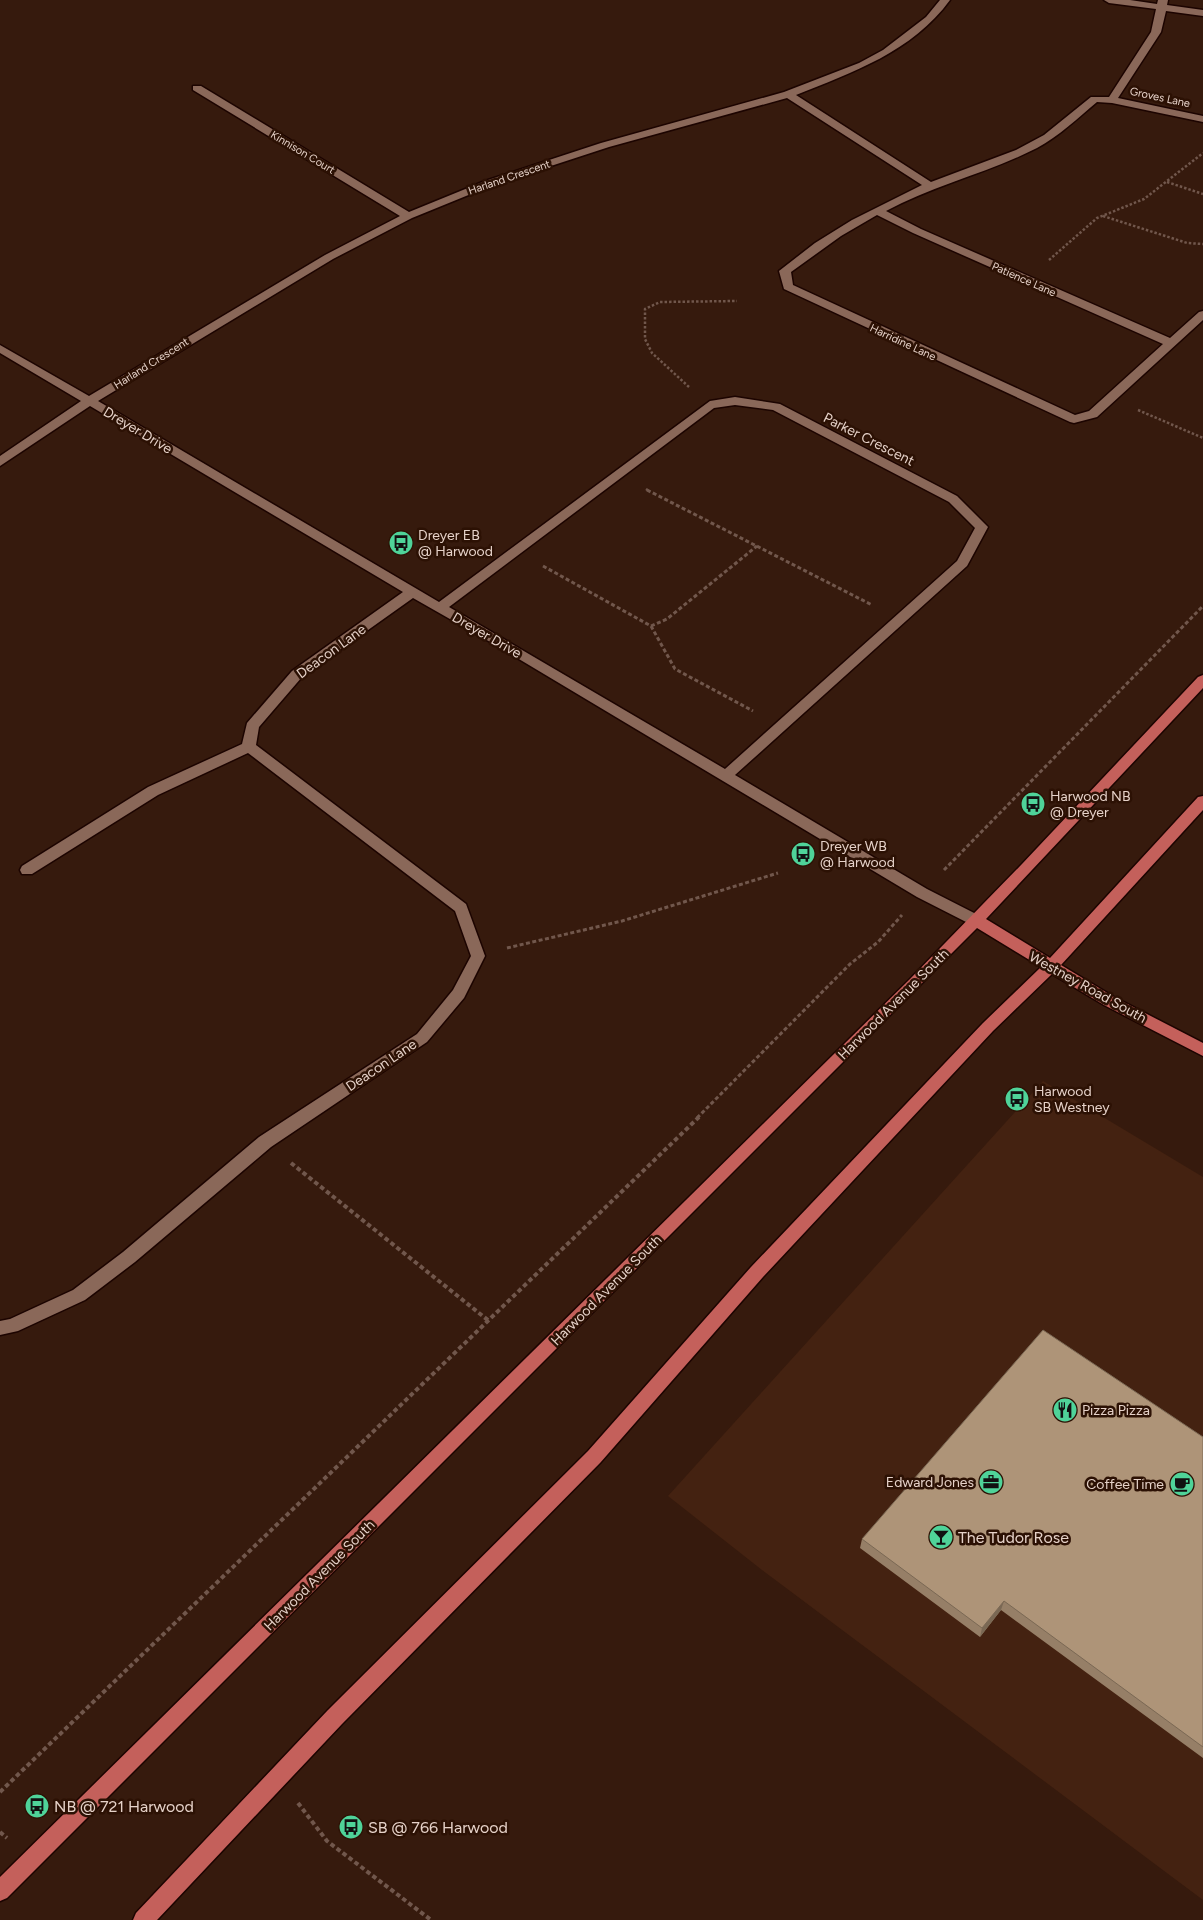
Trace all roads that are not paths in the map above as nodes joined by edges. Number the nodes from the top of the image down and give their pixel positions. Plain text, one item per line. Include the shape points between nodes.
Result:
1 (945, 0) edge
2 (1109, 0) edge
3 (1162, 4) edge
4 (1203, 13) edge
5 (197, 88) dead end
6 (788, 94) junction
7 (1112, 100) junction
8 (1203, 119) edge
9 (931, 186) junction
10 (878, 211) junction
11 (408, 216) junction
12 (1203, 314) edge
13 (1171, 343) junction
14 (0, 348) edge
15 (90, 402) junction
16 (0, 462) edge
17 (412, 592) junction
18 (440, 608) junction
19 (1203, 680) edge
20 (249, 747) junction
21 (726, 776) junction
22 (1203, 800) edge
23 (27, 870) dead end
24 (975, 920) junction
25 (1050, 967) junction
26 (1203, 1050) edge
27 (0, 1328) edge
28 (0, 1891) edge
29 (143, 1920) edge

1 - 6 street, Harland Crescent via 929,18 887,52 863,65
2 - 3 street
3 - 4 street
3 - 7 street via 1156,32
5 - 11 street, Kinnison Court
6 - 9 street
6 - 11 street, Harland Crescent via 605,145 489,183
7 - 8 street, Groves Lane
7 - 9 street, Harridine Lane via 1096,99 1047,137 999,162
9 - 10 street, Harridine Lane
10 - 13 street, Patience Lane
10 - 13 street, Harridine Lane via 808,253 785,271 788,287 1074,420 1094,414
11 - 15 street, Harland Crescent via 329,257
12 - 13 street, Harridine Lane
14 - 15 street, Dreyer Drive
15 - 16 street, Harland Crescent
15 - 17 street, Dreyer Drive
17 - 18 street, Dreyer Drive
17 - 20 street, Deacon Lane via 297,674 252,726
18 - 21 street, Dreyer Drive
18 - 21 street, Parker Crescent via 710,405 735,401 776,407 953,499 982,527 962,563
19 - 24 main road, Harwood Avenue South
20 - 23 street via 153,791
20 - 27 street, Deacon Lane via 461,908 478,956 459,994 422,1038 265,1142 79,1295 12,1326
21 - 24 street, Dreyer Drive via 922,893
22 - 25 main road
24 - 25 main road, Westney Road South
24 - 28 main road, Harwood Avenue South via 901,998
25 - 26 main road, Westney Road South
25 - 29 main road via 988,1027 757,1272 594,1457 278,1777

